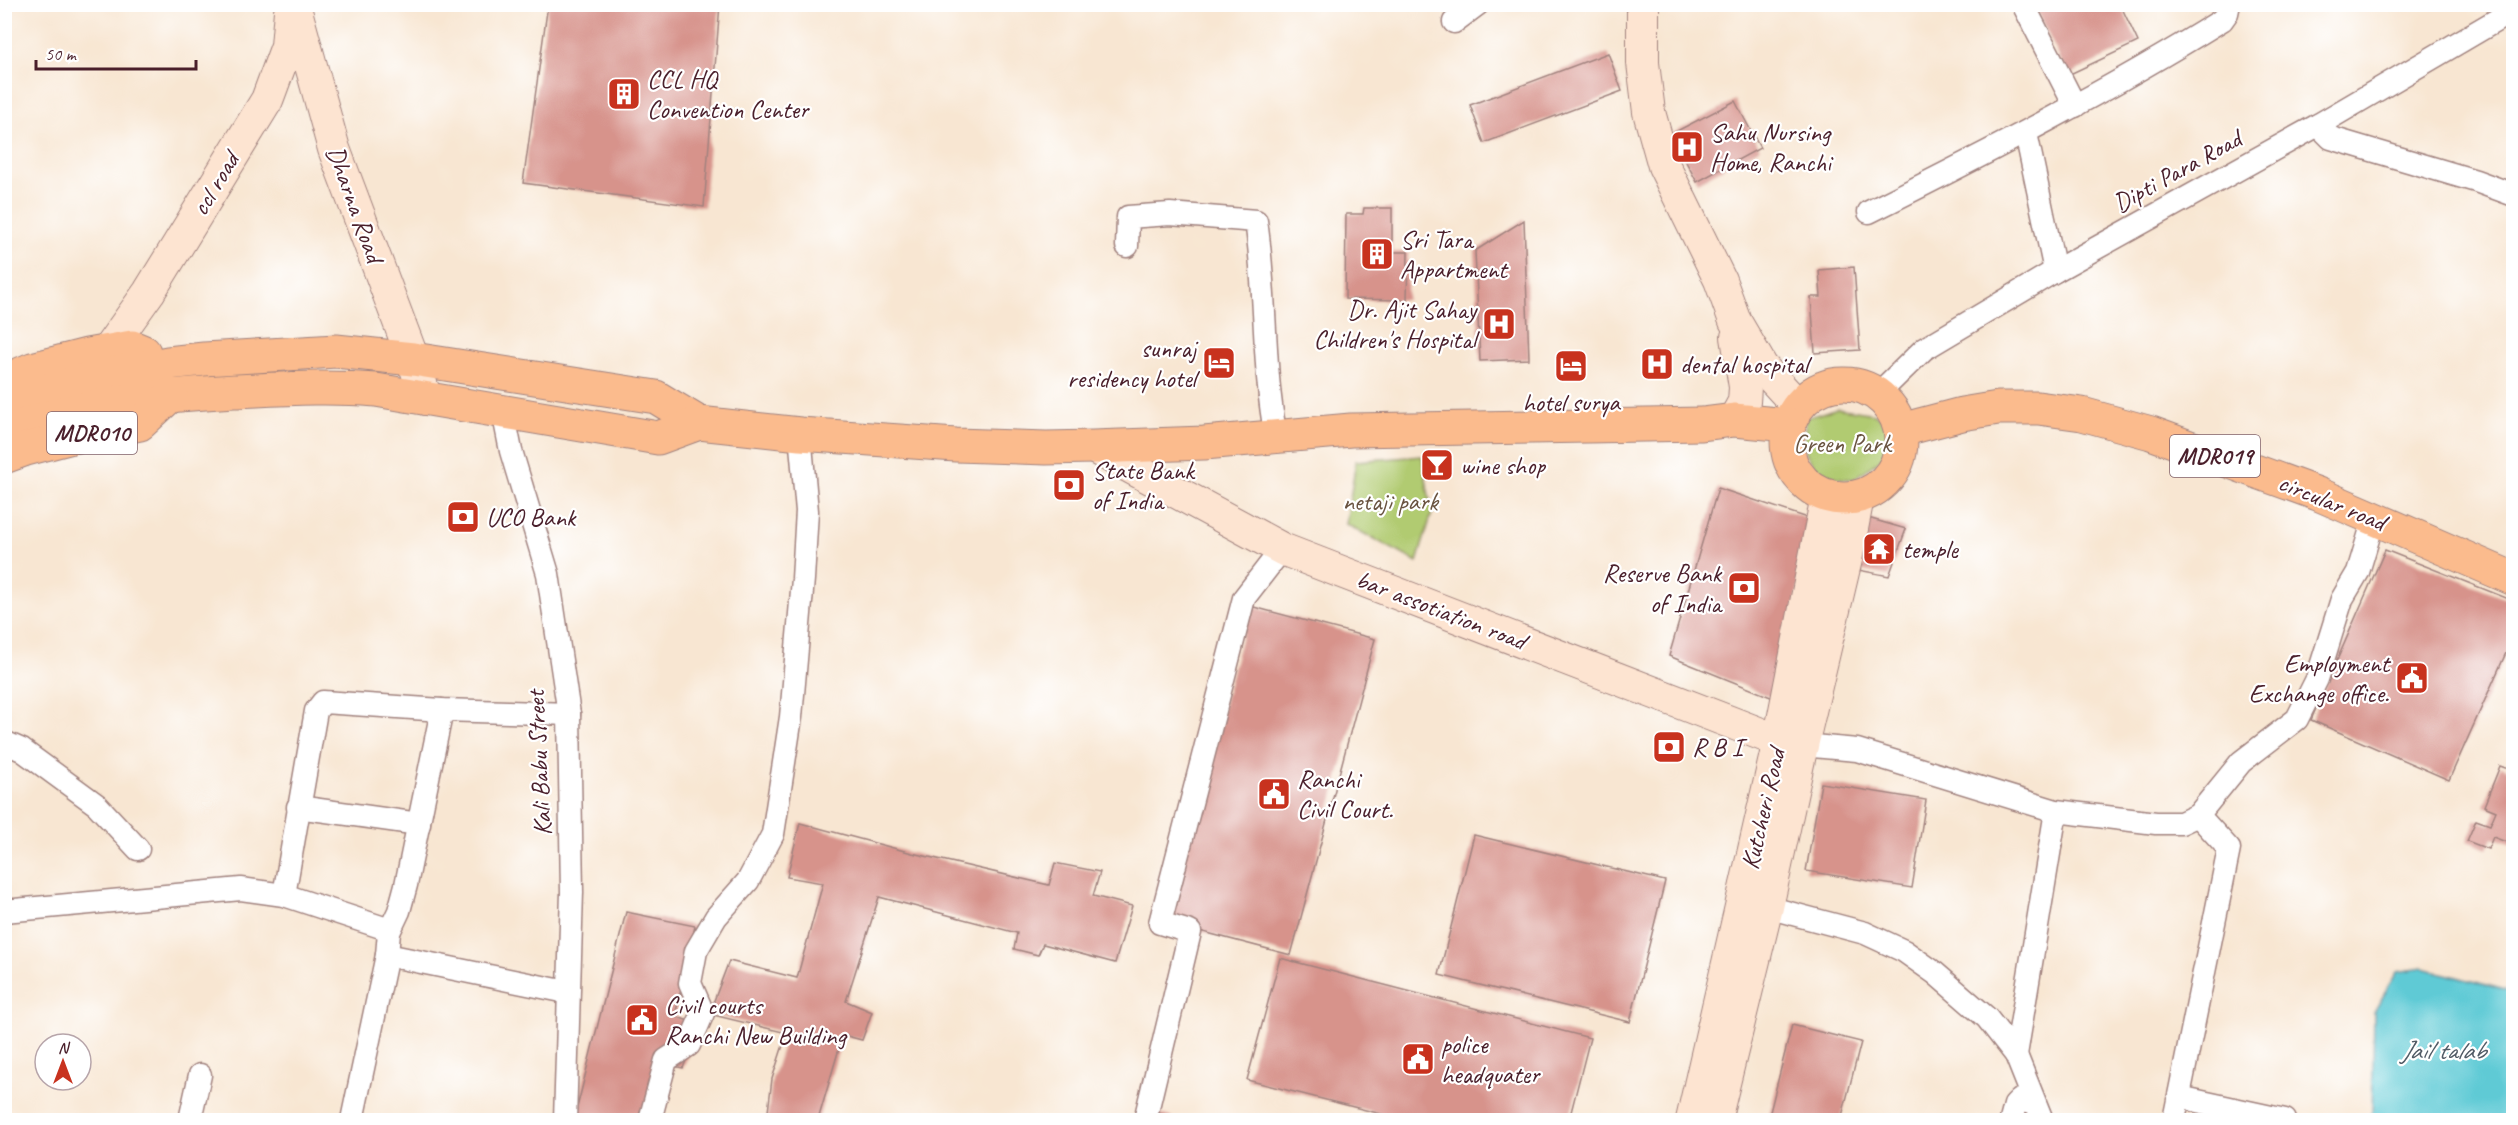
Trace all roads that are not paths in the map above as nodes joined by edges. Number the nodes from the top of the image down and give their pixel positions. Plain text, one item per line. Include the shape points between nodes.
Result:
1 (292, 4) edge
2 (1478, 4) edge
3 (1642, 4) edge
4 (2023, 4) edge
5 (2229, 4) edge
6 (2514, 9) edge
7 (1454, 22) dead end
8 (2075, 106) junction
9 (2318, 125) junction
10 (2026, 134) junction
11 (2514, 195) edge
12 (1869, 212) dead end
13 (1127, 246) dead end
14 (2055, 271) junction
15 (1735, 321) junction
16 (107, 351) junction
17 (413, 358) junction
18 (168, 363) junction
19 (4, 381) edge
20 (1878, 394) junction
21 (171, 395) junction
22 (426, 399) junction
23 (4, 405) edge
24 (503, 411) junction
25 (1794, 416) junction
26 (1734, 420) junction
27 (699, 423) junction
28 (1901, 430) junction
29 (4, 432) edge
30 (800, 434) junction
31 (1276, 436) junction
32 (1093, 447) junction
33 (4, 457) edge
34 (1842, 496) junction
35 (2374, 519) junction
36 (1281, 549) junction
37 (2514, 579) edge
38 (442, 710) junction
39 (569, 714) junction
40 (4, 742) edge
41 (1790, 743) junction
42 (298, 807) junction
43 (2056, 810) junction
44 (2198, 815) junction
45 (419, 824) junction
46 (138, 849) dead end
47 (284, 895) junction
48 (1767, 907) junction
49 (4, 911) edge
50 (388, 944) junction
51 (567, 992) junction
52 (2016, 1055) junction
53 (200, 1075) dead end
54 (2179, 1097) junction
55 (2038, 1112) edge
56 (190, 1120) edge
57 (352, 1120) edge
58 (565, 1120) edge
59 (650, 1120) edge
60 (1145, 1120) edge
61 (1692, 1120) edge
62 (1715, 1120) edge
63 (2011, 1120) edge
64 (2174, 1120) edge
65 (2285, 1120) edge

1 - 16 main road, ccl road via 287,46 267,100 149,292
1 - 17 main road, Dharna Road via 334,149
2 - 7 street
3 - 15 main road via 1649,112 1664,166 1720,280
4 - 8 street
5 - 8 street via 2222,20
6 - 9 street, Dipti Para Road
8 - 10 street
9 - 11 street via 2331,138
9 - 14 street, Dipti Para Road
10 - 12 street
10 - 14 street
13 - 31 street via 1128,217 1170,214 1256,221 1266,373
14 - 20 street, Dipti Para Road via 1924,349
15 - 25 main road
15 - 26 main road via 1745,387 1744,402
16 - 18 main road via 132,347
16 - 19 main road via 32,369
17 - 18 main road via 336,351
17 - 22 main road, Dharna Road
17 - 27 main road via 656,397
18 - 23 main road via 62,386
20 - 25 main road via 1858,385 1836,384 1815,391
20 - 28 main road via 1893,410
21 - 22 main road via 335,386
21 - 29 main road via 112,403
21 - 33 main road, MDR010 via 140,424 72,437
22 - 24 main road
24 - 27 main road via 658,438
24 - 39 street, Kali Babu Street via 548,574
25 - 26 main road
25 - 34 main road via 1787,447 1793,468 1807,485
26 - 31 main road via 1702,424 1351,430
27 - 30 main road
28 - 34 main road via 1901,452 1893,472 1878,488
28 - 35 main road, circular road / MDR019 via 1998,408 2082,414 2151,433 2318,494
30 - 32 main road via 956,445
30 - 59 street via 807,511 803,579 791,717 772,834 748,881 716,917 696,951 690,982 703,1013 689,1045 666,1060
31 - 32 main road
32 - 36 main road, bar assotiation road
34 - 41 main road via 1847,555
35 - 37 main road, circular road / MDR019
35 - 44 street via 2358,572 2342,599 2330,632 2317,679 2297,719 2241,762
36 - 41 main road, bar assotiation road
36 - 60 street via 1244,598 1160,923 1190,932
38 - 39 street
38 - 42 street via 323,702 316,711
38 - 45 street
39 - 51 street, Kali Babu Street via 572,892
40 - 46 street via 22,750 97,805
41 - 43 street via 1857,750
41 - 48 main road
41 - 61 main road, Kutcheri Road
42 - 45 street
42 - 47 street
43 - 44 street via 2156,823 2181,823
43 - 52 street
44 - 54 street via 2229,849
45 - 50 street
47 - 49 street via 228,889
47 - 50 street via 374,924
48 - 52 street via 1865,933 1904,951 1965,997
48 - 62 main road
50 - 51 street
50 - 57 street
51 - 58 street, Kali Babu Street
52 - 55 street
53 - 56 street
54 - 64 street
54 - 65 street
55 - 63 street via 2020,1100

